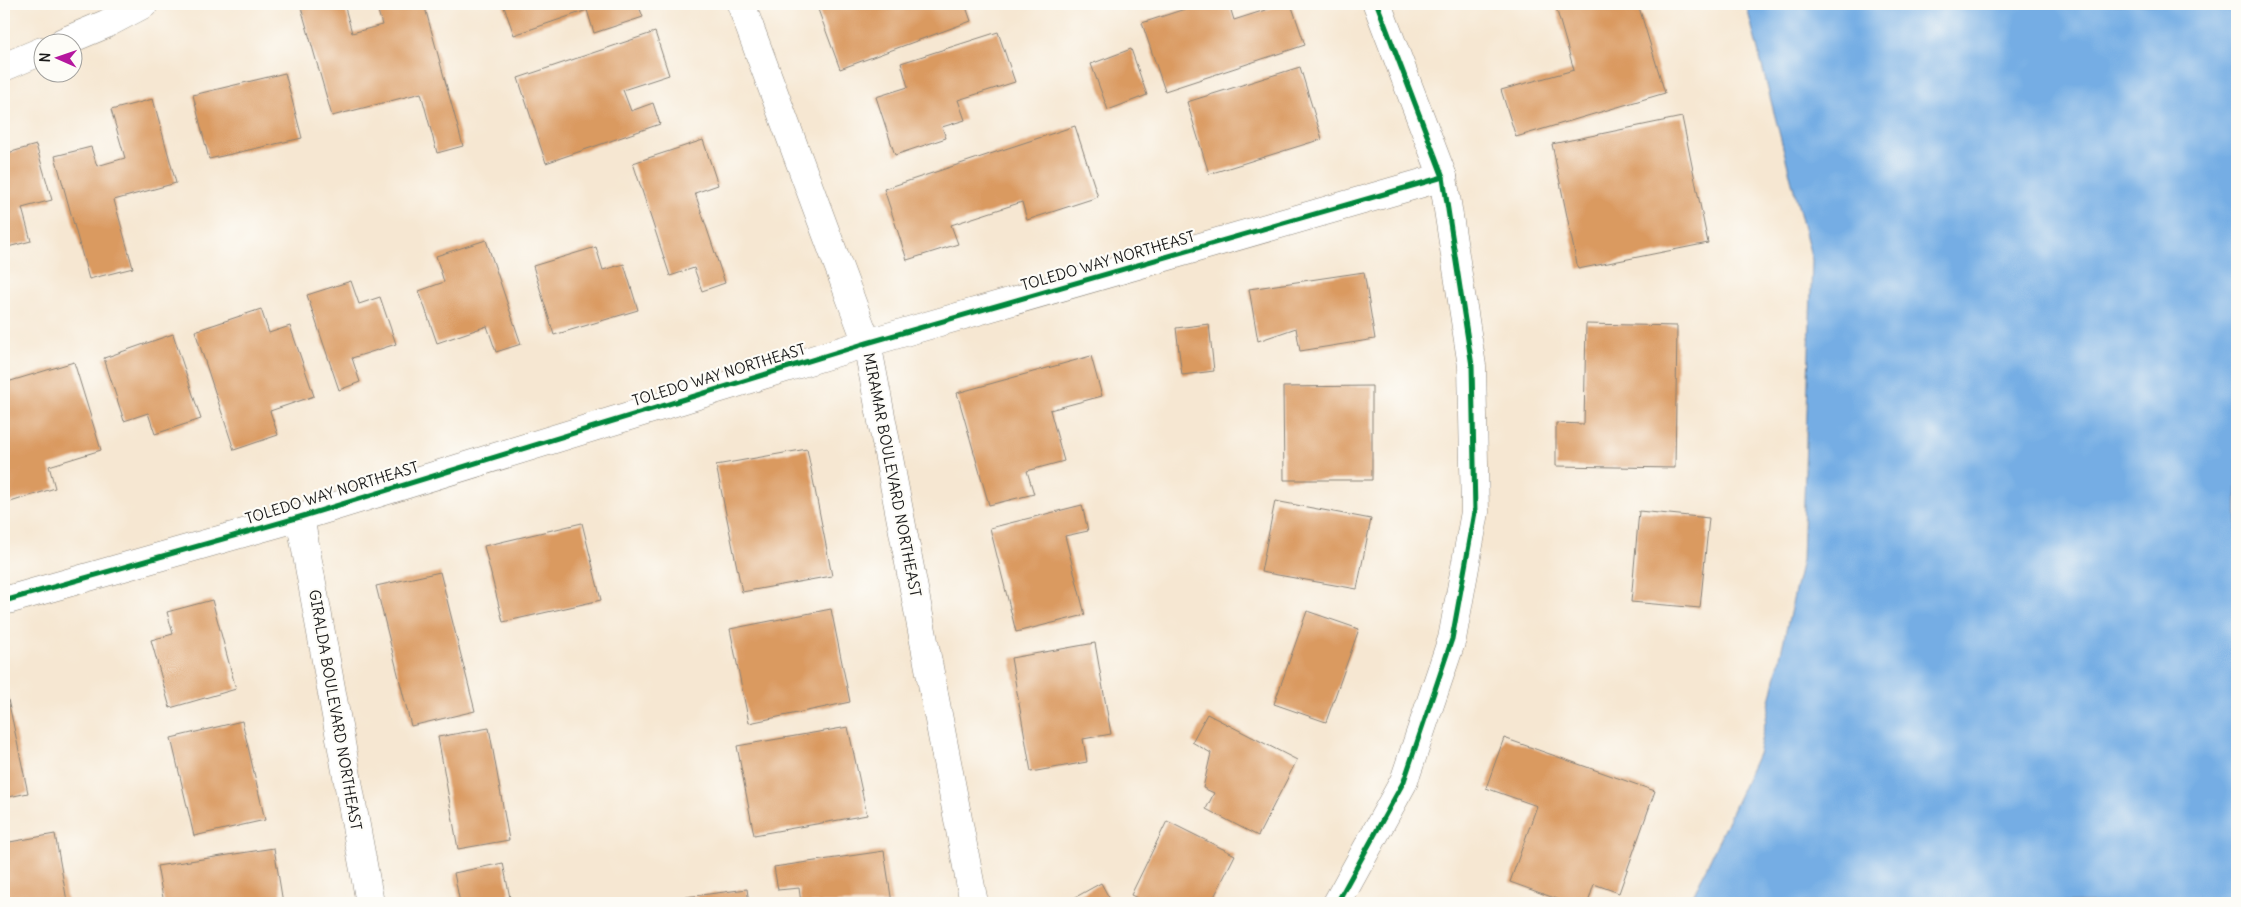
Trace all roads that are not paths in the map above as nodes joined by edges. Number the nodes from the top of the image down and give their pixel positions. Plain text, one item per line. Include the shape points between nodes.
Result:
1 (144, 4) edge
2 (741, 4) edge
3 (1377, 4) edge
4 (82, 34) edge
5 (32, 55) edge
6 (4, 67) edge
7 (1442, 177) junction
8 (867, 343) junction
9 (300, 517) junction
10 (4, 601) edge
11 (370, 903) edge
12 (974, 903) edge
13 (1336, 903) edge

1 - 4 street
2 - 8 street, MIRAMAR BOULEVARD NORTHEAST
3 - 7 street
5 - 6 street
7 - 8 street, TOLEDO WAY NORTHEAST
7 - 13 street via 1472,366 1475,512 1452,639 1404,781
8 - 9 street, TOLEDO WAY NORTHEAST
8 - 12 street, MIRAMAR BOULEVARD NORTHEAST
9 - 10 street, TOLEDO WAY NORTHEAST
9 - 11 street, GIRALDA BOULEVARD NORTHEAST

